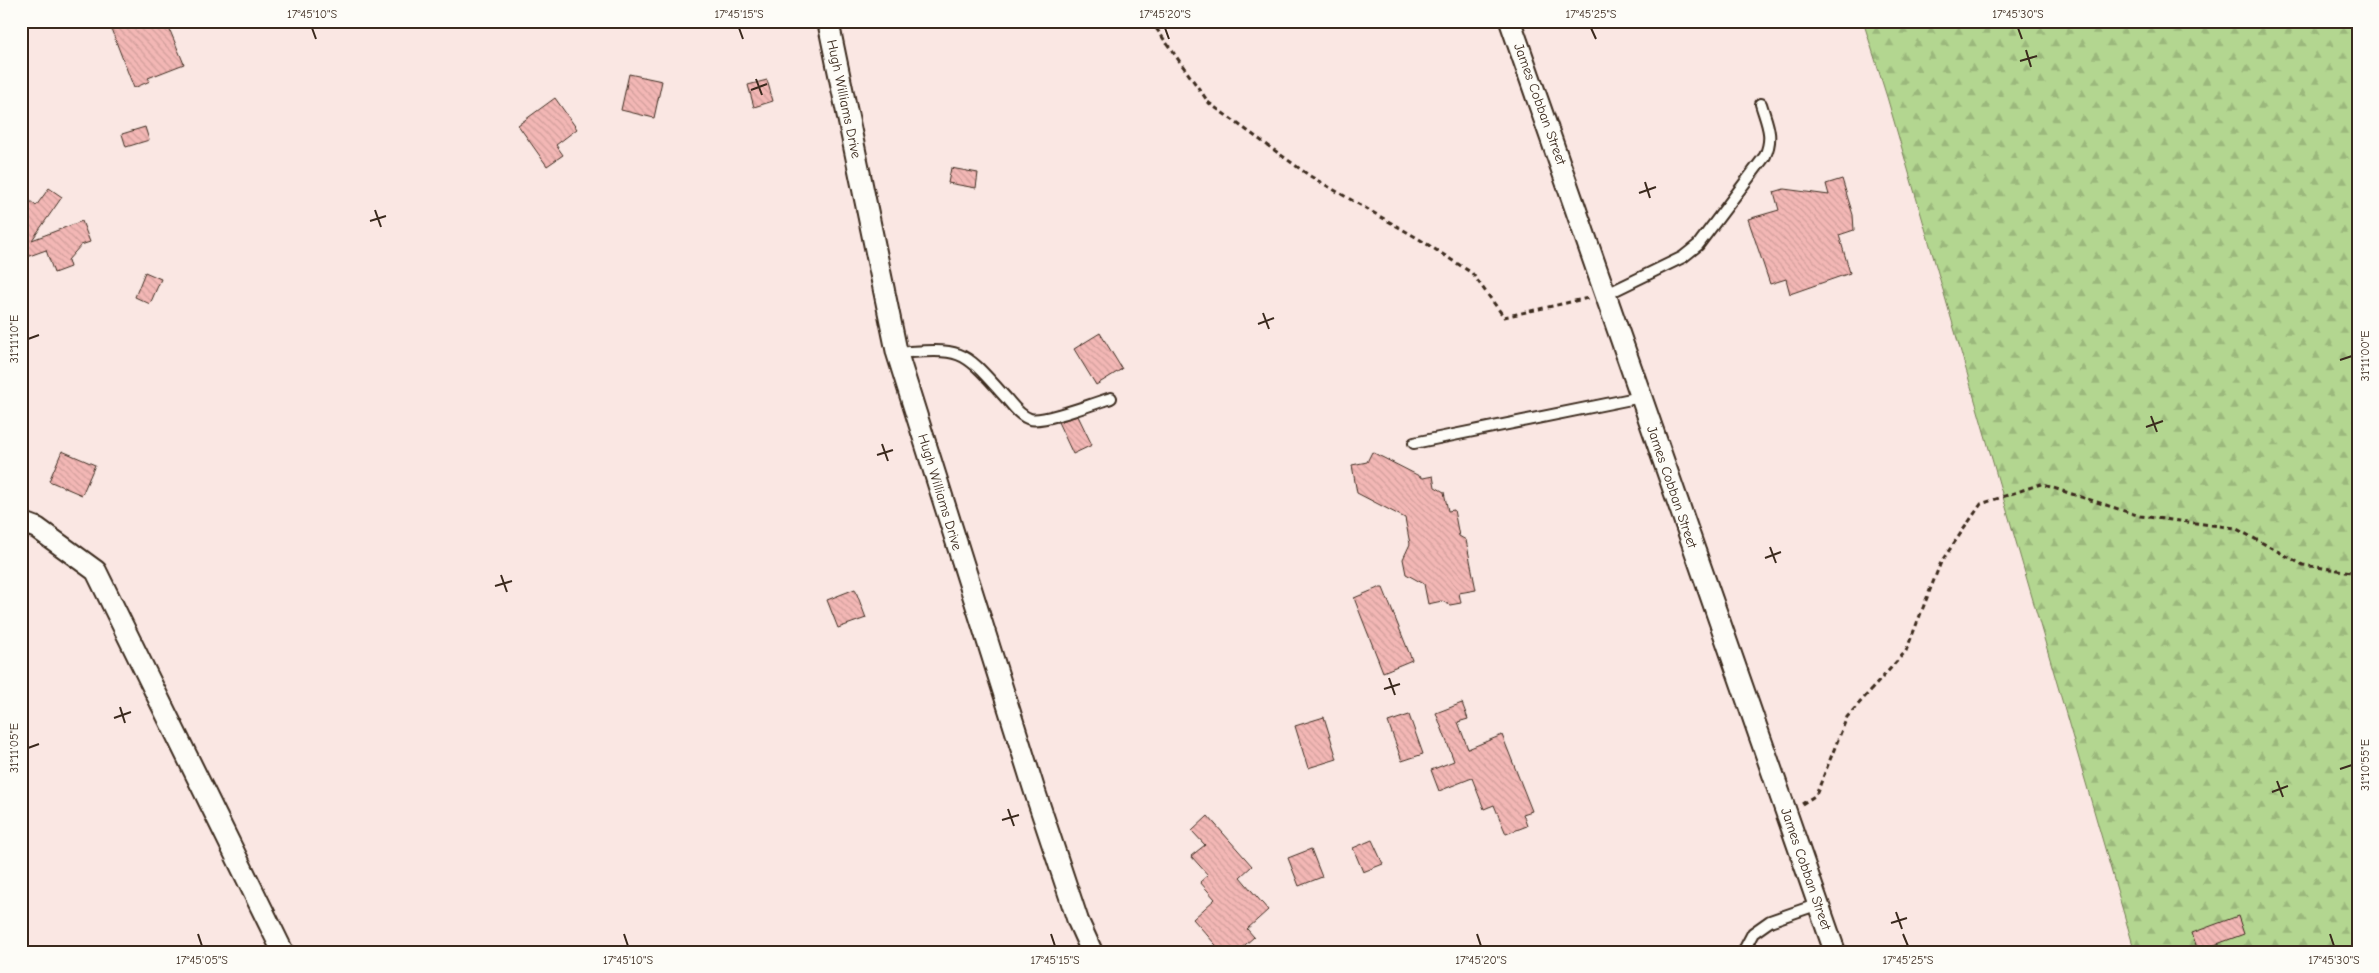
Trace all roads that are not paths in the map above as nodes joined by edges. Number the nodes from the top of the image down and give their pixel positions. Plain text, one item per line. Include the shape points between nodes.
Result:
1 (828, 21) edge
2 (1510, 21) edge
3 (1761, 104) dead end
4 (1607, 294) junction
5 (897, 353) junction
6 (1641, 397) junction
7 (1111, 398) dead end
8 (1414, 443) dead end
9 (21, 522) edge
10 (1819, 904) junction
11 (283, 952) edge
12 (1092, 952) edge
13 (1742, 952) edge
14 (1835, 952) edge

1 - 5 street, Hugh Williams Drive
2 - 4 street, James Cobban Street
3 - 4 lane via 1770,133 1770,145 1698,245 1683,257
4 - 6 street, James Cobban Street
5 - 7 lane via 958,352 973,361 1017,411 1030,419
5 - 12 street, Hugh Williams Drive via 1034,789 1078,921
6 - 8 lane
6 - 10 street, James Cobban Street
9 - 11 street via 37,528 96,571
10 - 13 lane via 1770,922 1752,933
10 - 14 street, James Cobban Street

